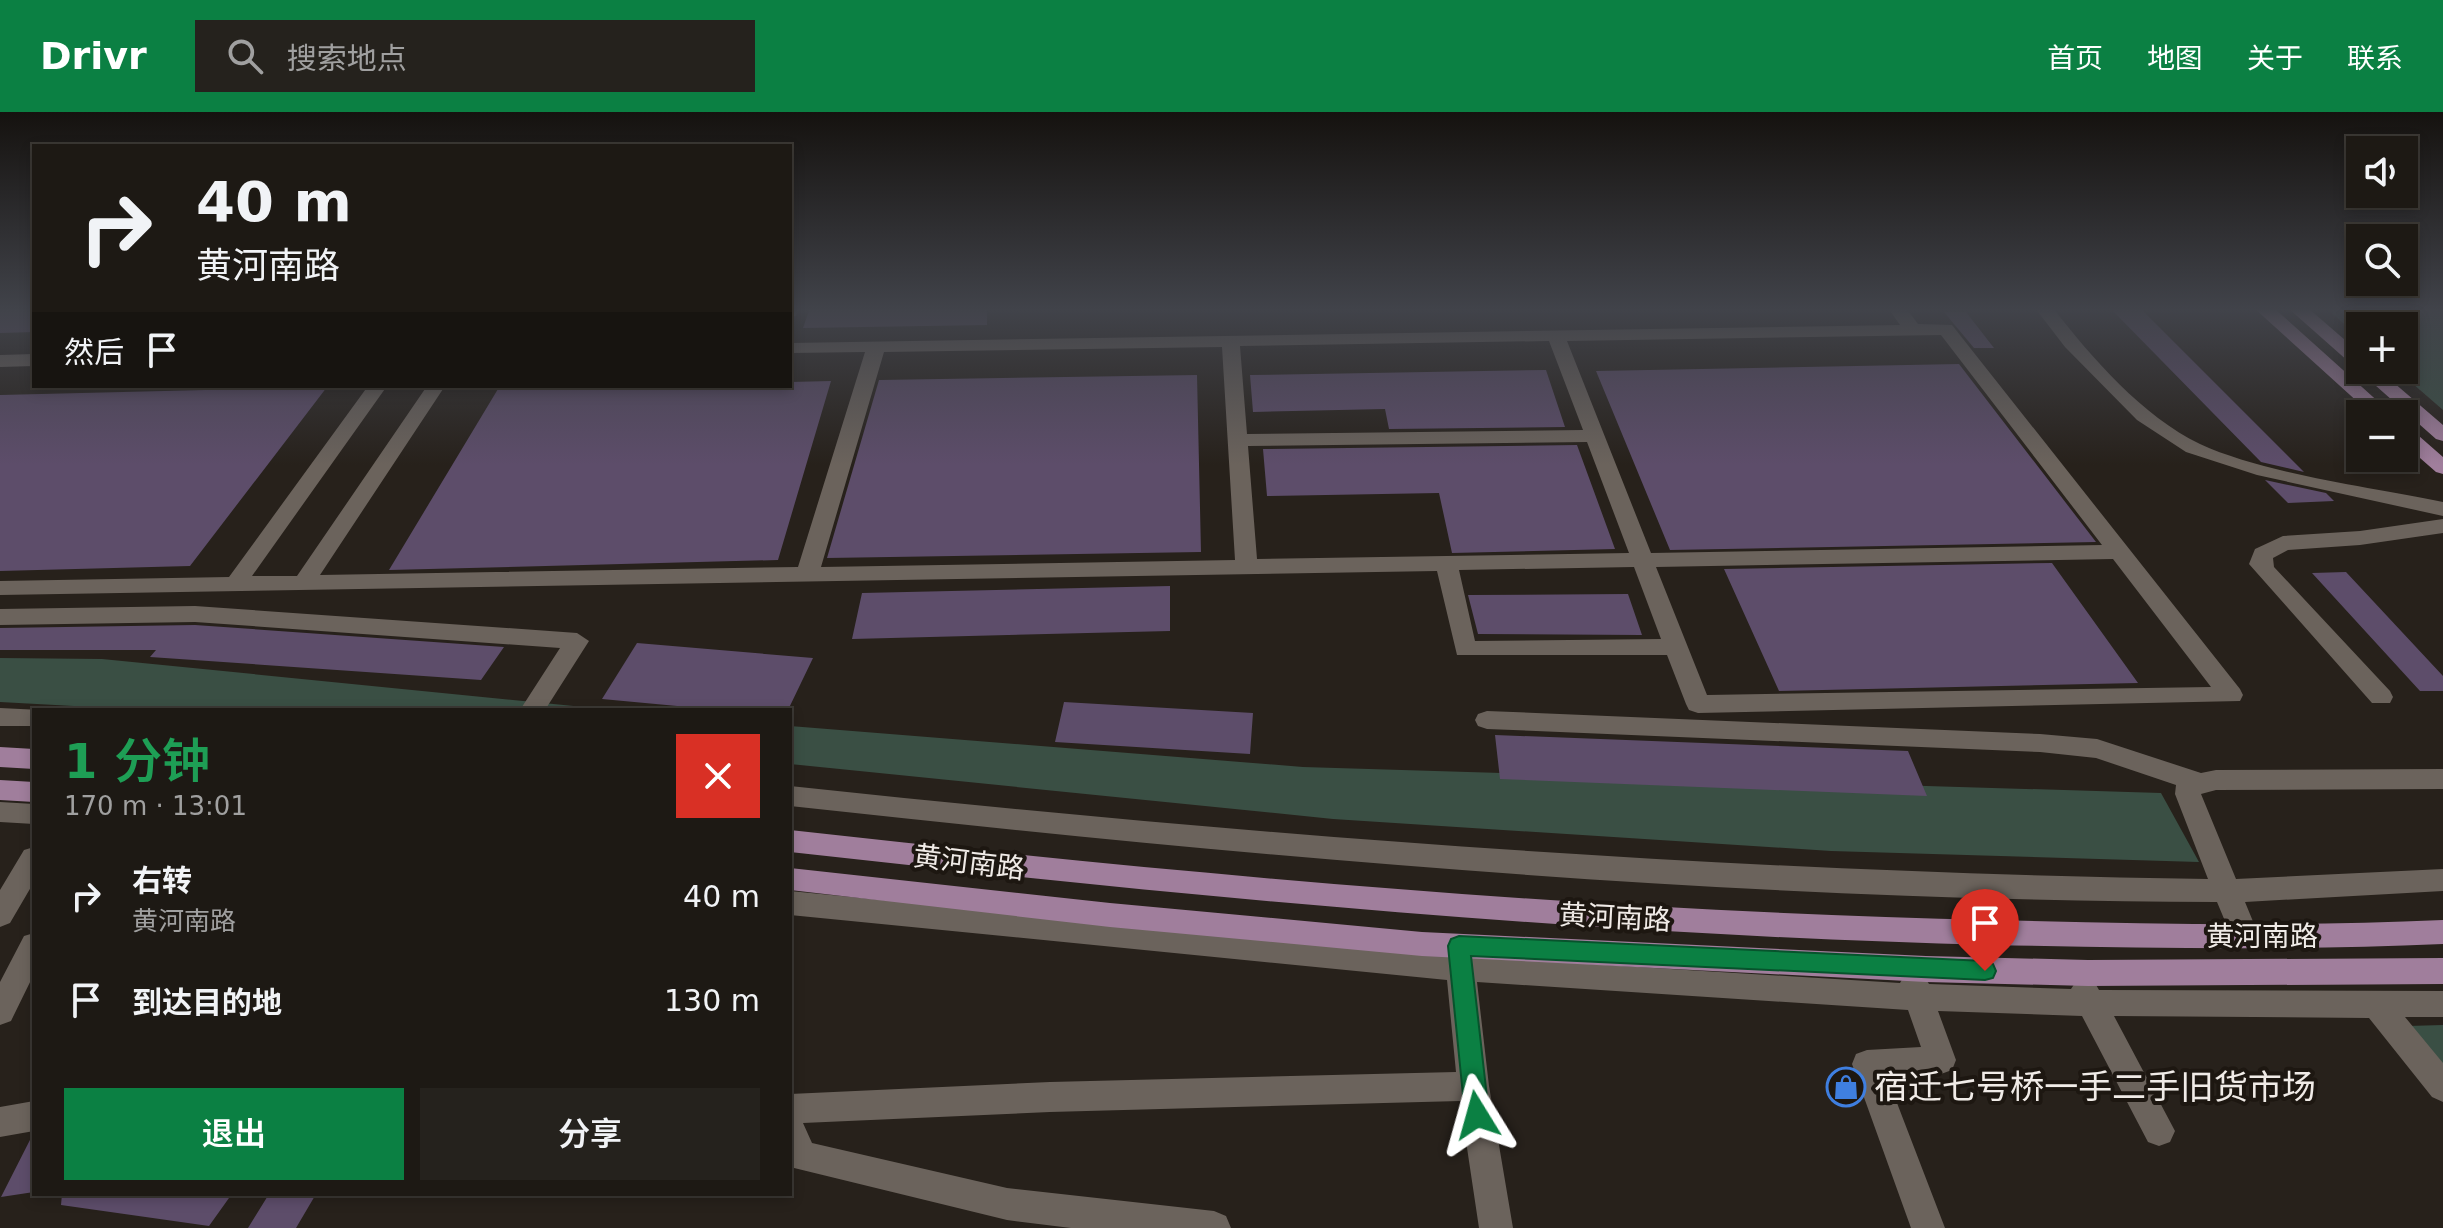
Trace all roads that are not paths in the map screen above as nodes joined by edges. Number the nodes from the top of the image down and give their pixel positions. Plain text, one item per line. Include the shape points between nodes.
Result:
1 (31, 360) edge
2 (872, 360) edge
3 (1232, 360) edge
4 (1565, 360) edge
5 (1970, 360) edge
6 (2088, 360) edge
7 (2321, 360) edge
8 (0, 361) edge
9 (2384, 384) edge
10 (377, 388) edge
11 (435, 388) edge
12 (2366, 400) edge
13 (2443, 435) edge
14 (1594, 436) junction
15 (1238, 440) junction
16 (2418, 446) edge
17 (2443, 468) edge
18 (2443, 509) edge
19 (2443, 526) edge
20 (2119, 552) junction
21 (1641, 557) junction
22 (1446, 561) junction
23 (1246, 565) junction
24 (808, 572) junction
25 (304, 582) junction
26 (235, 584) junction
27 (0, 588) edge
28 (0, 617) edge
29 (1675, 647) junction
30 (2381, 697) dead end
31 (533, 708) edge
32 (0, 717) edge
33 (32, 717) edge
34 (1487, 720) dead end
35 (0, 757) edge
36 (32, 759) edge
37 (2443, 779) edge
38 (2197, 782) junction
39 (0, 790) edge
40 (32, 792) edge
41 (792, 796) edge
42 (0, 812) edge
43 (32, 814) edge
44 (792, 841) edge
45 (32, 861) edge
46 (792, 879) edge
47 (2443, 880) edge
48 (2226, 890) junction
49 (792, 903) edge
50 (0, 915) edge
51 (2443, 932) edge
52 (2245, 936) junction
53 (32, 949) edge
54 (1460, 958) junction
55 (1908, 968) junction
56 (2443, 971) edge
57 (2074, 973) junction
58 (1919, 998) junction
59 (2090, 1001) junction
60 (2443, 1004) edge
61 (2377, 1005) junction
62 (0, 1012) edge
63 (1473, 1086) junction
64 (2443, 1087) edge
65 (792, 1109) edge
66 (32, 1116) edge
67 (0, 1122) edge
68 (2159, 1131) dead end
69 (792, 1135) edge
70 (1214, 1228) edge
71 (1496, 1228) edge
72 (1928, 1228) edge

1 - 8 street
2 - 24 street
3 - 15 street
4 - 14 street
5 - 20 street
6 - 18 street via 2144,416 2193,448 2257,469
7 - 12 main road
9 - 13 main road
10 - 26 street
11 - 25 street
14 - 15 street
14 - 21 street
15 - 23 street
16 - 17 main road
19 - 30 street via 2283,543 2263,554 2260,564 2266,572
20 - 21 street
20 - 29 street via 2231,695 1698,704
21 - 22 street
21 - 29 street
22 - 23 street
22 - 29 street via 1465,649
23 - 24 street
24 - 25 street
25 - 26 street
26 - 27 street
28 - 31 street via 195,614 577,641
32 - 33 street
34 - 38 street via 2040,743 2097,749
35 - 36 main road
37 - 38 street
38 - 48 street via 2188,794
39 - 40 main road
41 - 48 street via 1320,852 1874,884
42 - 43 street
44 - 52 main road, 黄河南路 via 1133,881 1430,907 1895,932
45 - 50 street
46 - 54 main road, 黄河南路
47 - 48 street
48 - 52 street
49 - 54 street
51 - 52 main road, 黄河南路
53 - 62 street
54 - 55 main road, 黄河南路
54 - 58 street
54 - 63 street
55 - 57 main road, 黄河南路
55 - 58 street
56 - 57 main road, 黄河南路
57 - 59 street
58 - 59 street
58 - 72 street via 1941,1060 1867,1064
59 - 61 street
59 - 68 street
60 - 61 street
61 - 64 street
63 - 65 street
63 - 71 street
66 - 67 street
69 - 70 street via 801,1156 977,1198

